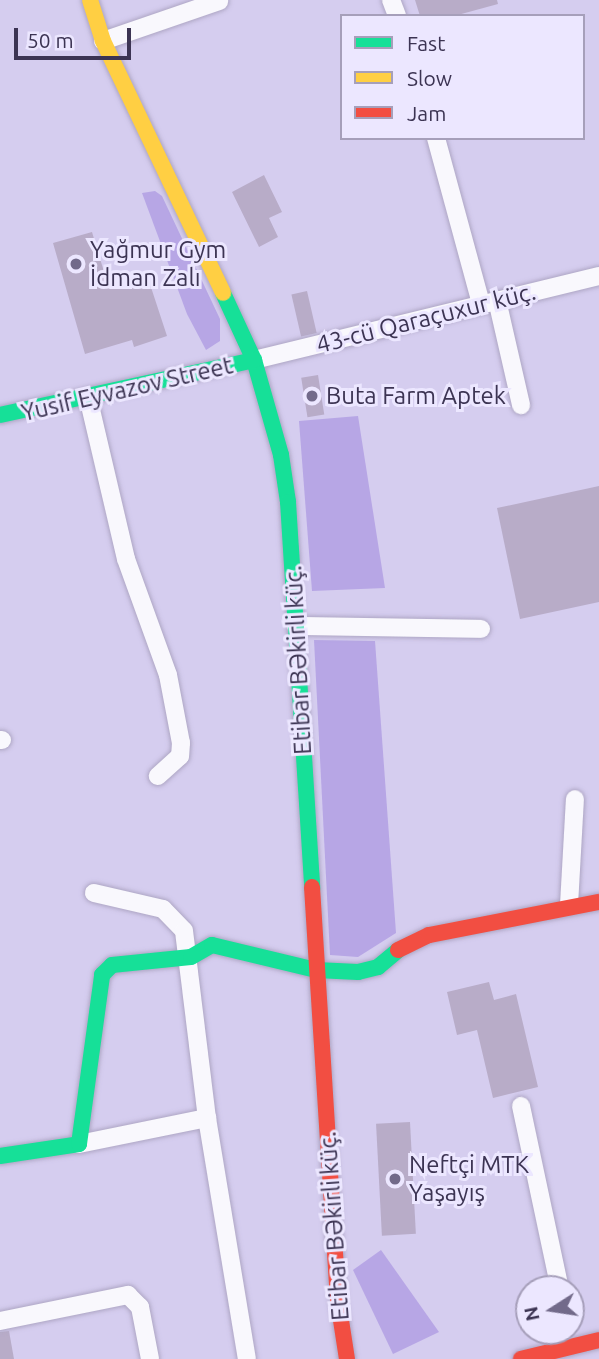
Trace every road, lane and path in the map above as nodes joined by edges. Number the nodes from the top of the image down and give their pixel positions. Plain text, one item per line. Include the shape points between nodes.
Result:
1 (90, 0) edge
2 (219, 1) edge
3 (103, 41) junction
4 (437, 140) edge
5 (599, 276) edge
6 (489, 302) junction
7 (254, 360) junction
8 (88, 397) junction
9 (521, 405) dead end
10 (0, 415) edge
11 (296, 625) junction
12 (481, 629) dead end
13 (158, 776) dead end
14 (575, 799) dead end
15 (94, 893) dead end
16 (599, 902) edge
17 (569, 905) junction
18 (191, 957) junction
19 (316, 970) junction
20 (521, 1106) dead end
21 (207, 1118) junction
22 (79, 1144) junction
23 (0, 1156) edge
24 (557, 1275) edge
25 (0, 1321) edge
26 (555, 1345) edge
27 (150, 1359) edge
28 (247, 1359) edge
29 (347, 1359) edge
30 (521, 1359) edge

1 - 3 main road, Etibar Bəkirli küç.
2 - 3 street
3 - 7 main road, Etibar Bəkirli küç.
4 - 6 street
5 - 6 street, 43-cü Qaraçuxur küç.
6 - 7 street, 43-cü Qaraçuxur küç.
6 - 9 street
7 - 8 main road, Yusif Eyvazov Street
7 - 11 main road, Etibar Bəkirli küç. via 281,455
8 - 10 main road, Yusif Eyvazov Street
8 - 13 street via 126,559 163,659 173,702 180,756
11 - 12 street
11 - 19 main road, Etibar Bəkirli küç.
14 - 17 street
15 - 18 street via 148,903 172,915 184,931
16 - 17 main road
17 - 19 main road via 409,941 368,970
18 - 19 main road via 212,945
18 - 21 street
18 - 22 main road via 106,968
19 - 29 main road, Etibar Bəkirli küç. via 338,1301
20 - 24 street
21 - 22 street
21 - 28 street
22 - 23 main road
25 - 27 street via 128,1295 140,1307
26 - 30 main road

